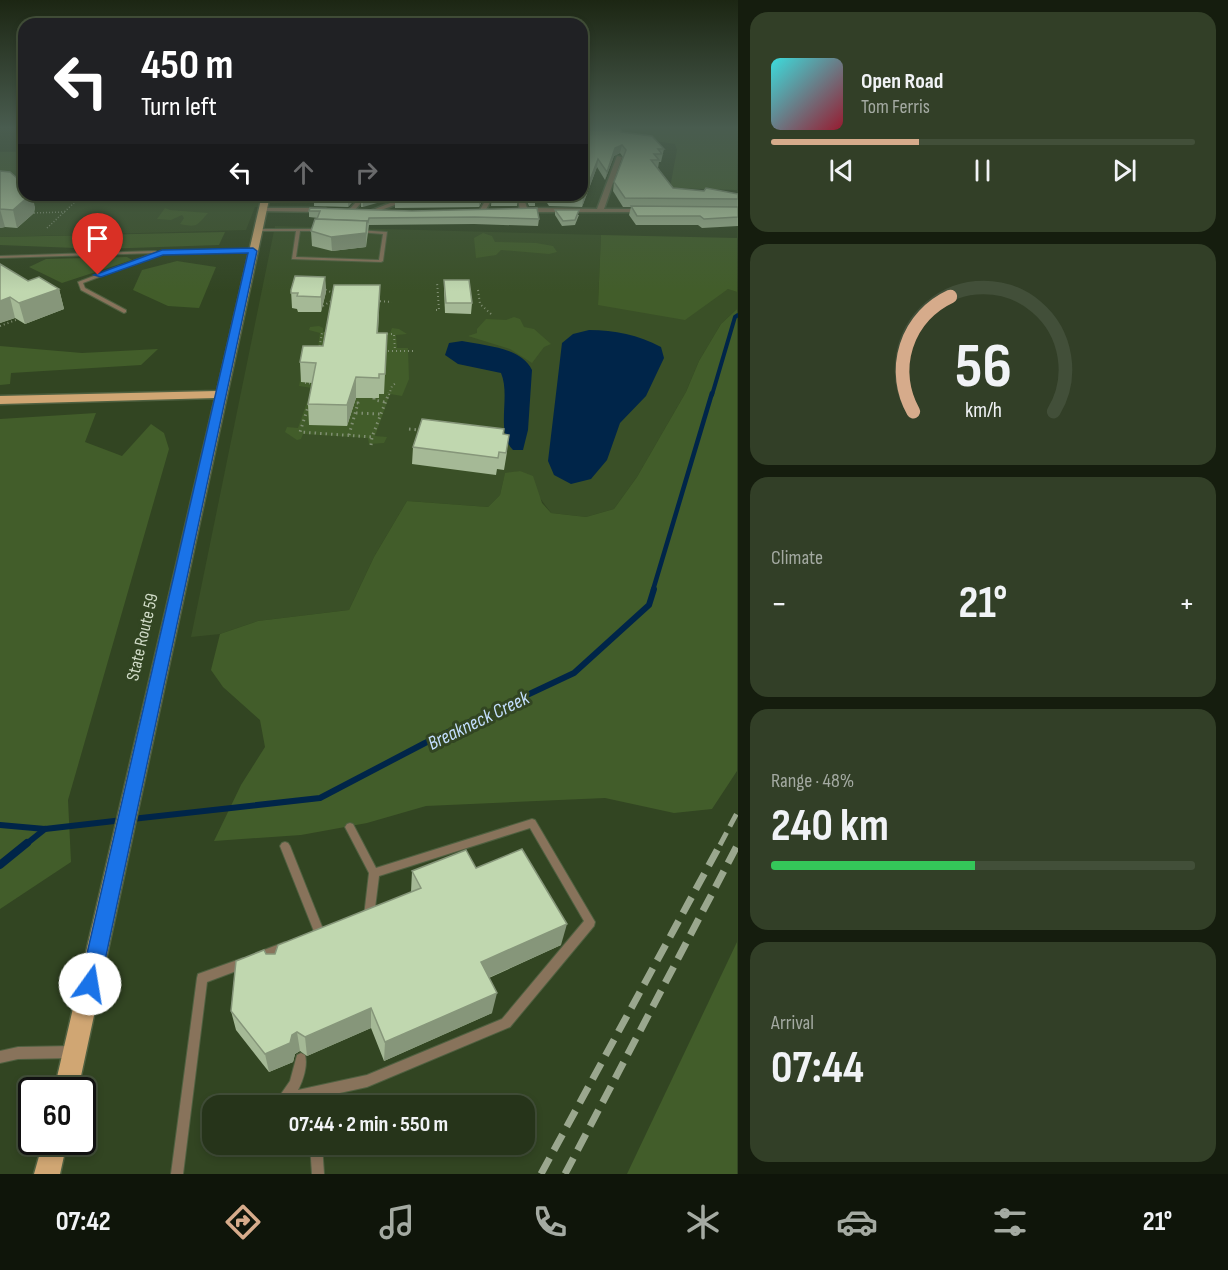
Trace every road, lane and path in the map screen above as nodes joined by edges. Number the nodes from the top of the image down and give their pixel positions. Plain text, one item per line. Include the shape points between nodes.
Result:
1 (610, 182) edge
2 (264, 201) edge
3 (360, 201) edge
4 (399, 201) edge
5 (489, 201) edge
6 (522, 201) edge
7 (75, 202) dead end
8 (262, 209) junction
9 (331, 210) edge
10 (341, 210) edge
11 (474, 210) edge
12 (515, 210) edge
13 (524, 210) junction
14 (600, 210) junction
15 (351, 211) junction
16 (373, 211) junction
17 (658, 211) edge
18 (25, 212) edge
19 (65, 212) junction
20 (399, 212) edge
21 (47, 228) dead end
22 (258, 230) junction
23 (298, 230) junction
24 (334, 230) edge
25 (353, 231) edge
26 (253, 251) junction
27 (162, 252) junction
28 (0, 257) edge
29 (437, 282) dead end
30 (313, 288) edge
31 (478, 290) dead end
32 (371, 301) edge
33 (392, 302) dead end
34 (323, 306) edge
35 (436, 310) dead end
36 (124, 311) dead end
37 (491, 314) dead end
38 (16, 320) edge
39 (0, 326) edge
40 (331, 333) edge
41 (383, 334) edge
42 (377, 351) edge
43 (395, 351) junction
44 (413, 351) dead end
45 (319, 354) edge
46 (305, 382) dead end
47 (396, 382) dead end
48 (314, 389) edge
49 (221, 394) junction
50 (374, 398) dead end
51 (310, 399) edge
52 (0, 400) edge
53 (386, 402) junction
54 (355, 403) edge
55 (350, 412) edge
56 (355, 413) junction
57 (381, 414) junction
58 (305, 416) junction
59 (315, 416) edge
60 (409, 429) dead end
61 (429, 431) edge
62 (349, 435) junction
63 (372, 437) junction
64 (371, 444) dead end
65 (350, 827) dead end
66 (285, 846) dead end
67 (374, 873) junction
68 (359, 920) edge
69 (270, 953) junction
70 (274, 968) edge
71 (75, 1052) junction
72 (0, 1058) edge
73 (301, 1059) dead end
74 (69, 1077) edge
75 (287, 1095) edge
76 (326, 1095) edge
77 (52, 1155) edge
78 (317, 1155) edge
79 (48, 1174) edge
80 (177, 1174) edge
81 (318, 1174) edge

1 - 14 street
2 - 8 main road, State Route 59
3 - 15 street
4 - 16 street
5 - 11 street via 487,210
6 - 13 street
7 - 19 path
8 - 9 street
8 - 22 main road, State Route 59
10 - 15 street
12 - 13 street
13 - 14 street
14 - 17 street
15 - 16 street
16 - 20 street
18 - 19 path
19 - 21 path
22 - 23 lane
22 - 26 main road, State Route 59
23 - 24 lane
23 - 25 lane via 294,258 381,261 385,233
26 - 27 lane
26 - 49 main road, State Route 59
27 - 28 lane
27 - 36 lane via 80,282 83,289
29 - 35 path via 440,299
30 - 34 path via 340,297
31 - 37 path via 480,304
32 - 33 path
38 - 39 path
40 - 45 path via 322,333
41 - 43 path via 394,334
42 - 43 path
43 - 44 path
46 - 48 path via 317,384
47 - 53 path
49 - 52 main road
49 - 71 main road, State Route 59
50 - 53 path
51 - 58 path
53 - 57 path
54 - 56 path
55 - 56 path
56 - 57 path
56 - 62 path
57 - 63 path
58 - 59 path
58 - 62 path via 300,432
60 - 61 path
62 - 63 path
63 - 64 path
65 - 67 lane
66 - 69 lane via 315,937
67 - 68 lane via 369,916
67 - 76 lane via 532,823 590,922 506,1023
69 - 70 lane
69 - 80 lane via 202,978
71 - 72 lane via 18,1053
71 - 74 main road, State Route 59
73 - 75 lane via 295,1084
77 - 79 main road
78 - 81 lane

